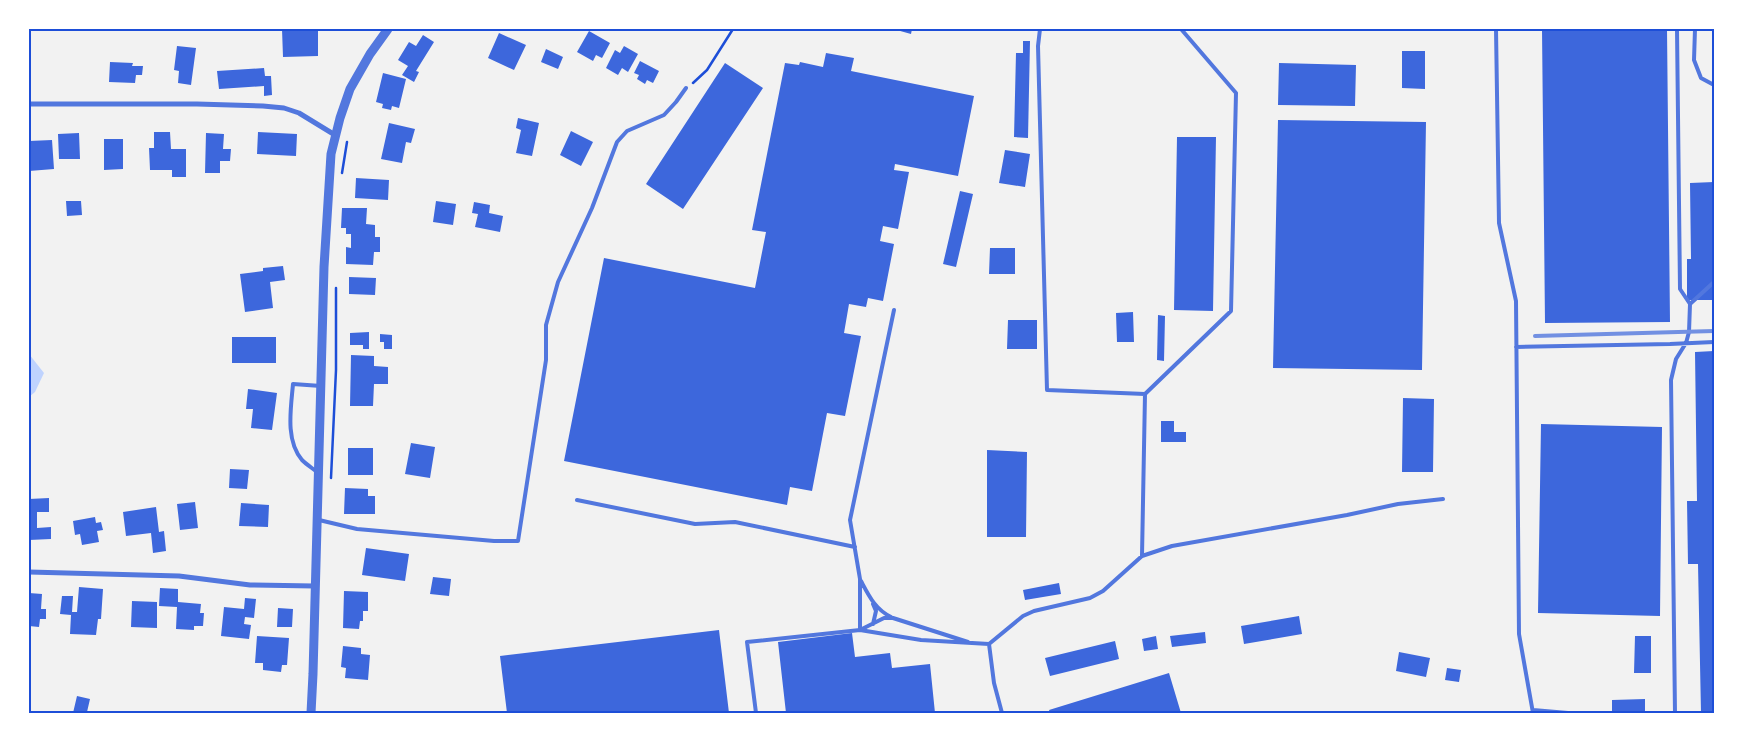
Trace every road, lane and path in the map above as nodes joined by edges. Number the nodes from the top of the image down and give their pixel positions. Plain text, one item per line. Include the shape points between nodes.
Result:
1 (388, 29) edge
2 (733, 29) edge
3 (1040, 29) edge
4 (1181, 29) edge
5 (1496, 29) edge
6 (1677, 29) edge
7 (1694, 29) edge
8 (1714, 85) edge
9 (686, 88) joint
10 (29, 104) edge
11 (349, 134) dead end
12 (335, 135) junction
13 (341, 180) dead end
14 (1714, 282) edge
15 (336, 284) dead end
16 (1690, 304) junction
17 (894, 310) dead end
18 (1714, 342) edge
19 (1686, 344) junction
20 (1516, 347) junction
21 (321, 386) junction
22 (1145, 394) junction
23 (318, 473) junction
24 (331, 484) dead end
25 (1443, 499) dead end
26 (577, 500) dead end
27 (316, 520) junction
28 (855, 547) junction
29 (1142, 556) junction
30 (29, 572) edge
31 (860, 579) junction
32 (314, 586) junction
33 (872, 602) junction
34 (893, 618) junction
35 (873, 624) junction
36 (860, 630) junction
37 (972, 643) junction
38 (989, 644) junction
39 (1533, 712) edge
40 (311, 713) edge
41 (756, 713) edge
42 (1002, 713) edge
43 (1568, 713) edge
44 (1675, 713) edge

1 - 12 street via 350,89
2 - 9 path via 707,70
3 - 22 lane via 1047,390
4 - 22 lane via 1236,93 1231,311
5 - 20 lane via 1499,223 1516,301
6 - 16 lane via 1680,289
7 - 8 lane via 1694,60 1701,78
9 - 27 lane via 664,115 627,131 617,142 592,208 558,282 546,325 546,360 518,541 357,528
10 - 12 street via 263,106 298,112
11 - 13 path
12 - 21 street via 327,209
14 - 16 lane
15 - 24 path
16 - 19 lane
17 - 28 lane via 850,520
18 - 19 lane
19 - 20 lane
19 - 44 lane via 1676,359 1671,380
20 - 39 lane via 1519,634
21 - 23 street
21 - 23 lane via 293,384 290,423 296,451
22 - 29 lane
23 - 27 street
25 - 29 lane via 1398,504 1172,546
26 - 28 lane via 696,524 735,522
27 - 32 street
28 - 31 lane
29 - 38 lane via 1103,591 1090,598 1028,613
30 - 32 street via 179,576 250,584
31 - 33 lane
31 - 36 lane
32 - 40 street
33 - 34 lane
33 - 35 lane via 876,611
34 - 35 lane via 884,618
34 - 37 lane
35 - 36 lane
36 - 37 lane via 922,640
36 - 41 lane via 747,642
37 - 38 lane
38 - 42 lane
39 - 43 lane

